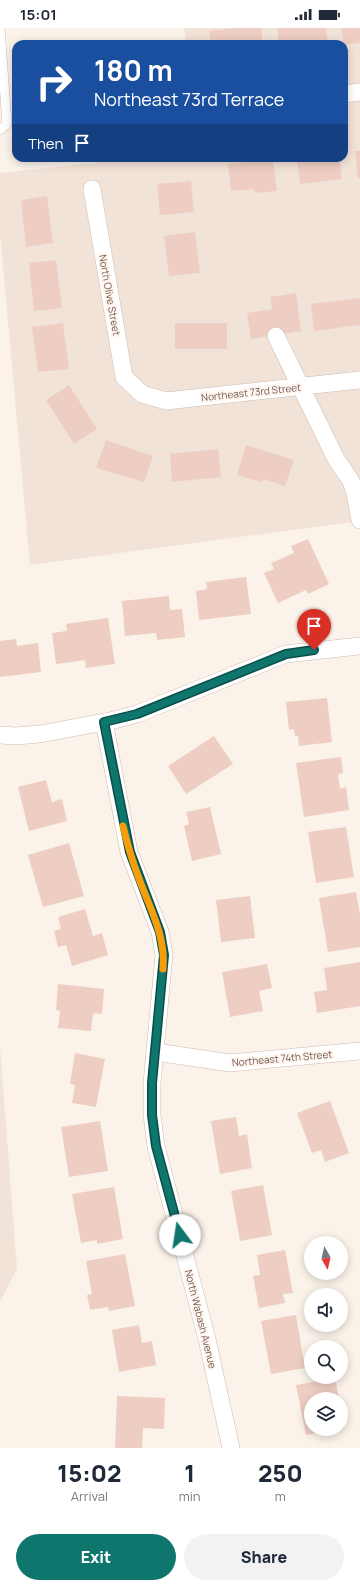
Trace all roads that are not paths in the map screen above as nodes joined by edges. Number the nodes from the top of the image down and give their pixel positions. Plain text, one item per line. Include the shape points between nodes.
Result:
1 (0, 28) edge
2 (360, 92) edge
3 (348, 94) edge
4 (0, 130) edge
5 (92, 189) dead end
6 (276, 336) dead end
7 (360, 380) edge
8 (302, 386) junction
9 (142, 394) joint
10 (360, 520) edge
11 (360, 646) edge
12 (104, 722) junction
13 (0, 735) edge
14 (360, 1051) edge
15 (156, 1052) junction
16 (231, 1448) edge

1 - 4 lane via 7,124
2 - 3 street
5 - 9 street, North Olive Street via 124,377
6 - 8 street
7 - 8 street, Northeast 73rd Street
8 - 9 street, Northeast 73rd Street via 166,401
8 - 10 street via 336,459 351,481
11 - 12 street via 286,654 137,714
12 - 13 street via 40,734
12 - 15 street, North Wabash Avenue via 130,852 160,932 164,955
14 - 15 street, Northeast 74th Street via 230,1063
15 - 16 street, North Wabash Avenue via 152,1083 152,1115 156,1146 207,1340

